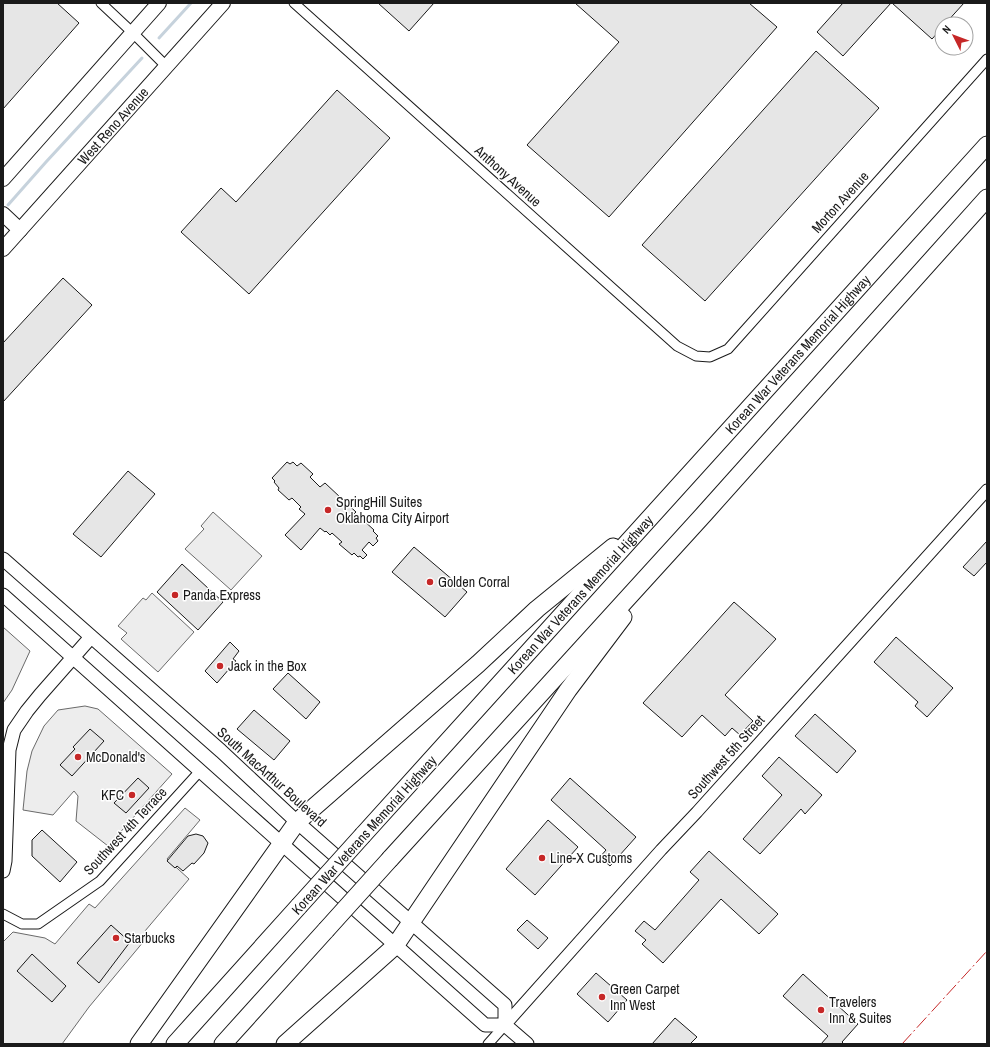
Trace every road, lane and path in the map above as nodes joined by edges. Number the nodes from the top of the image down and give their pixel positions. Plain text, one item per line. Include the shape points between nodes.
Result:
1 (101, 3) edge
2 (159, 3) edge
3 (223, 3) edge
4 (294, 3) edge
5 (133, 33) junction
6 (987, 59) edge
7 (166, 66) junction
8 (987, 145) edge
9 (3, 178) edge
10 (987, 198) edge
11 (3, 214) edge
12 (20, 230) junction
13 (3, 249) edge
14 (710, 357) joint
15 (987, 490) edge
16 (656, 513) junction
17 (705, 513) junction
18 (6, 565) edge
19 (3, 595) edge
20 (91, 637) junction
21 (73, 657) junction
22 (200, 771) junction
23 (298, 822) junction
24 (281, 844) junction
25 (3, 871) edge
26 (3, 914) edge
27 (410, 922) junction
28 (395, 946) junction
29 (505, 1025) junction
30 (139, 1044) edge
31 (175, 1044) edge
32 (223, 1044) edge
33 (285, 1044) edge
34 (488, 1044) edge
35 (527, 1044) edge

1 - 5 street
2 - 5 main road
3 - 7 main road, West Reno Avenue
4 - 14 street, Anthony Avenue via 677,346 696,356
5 - 7 street
5 - 9 main road
6 - 14 street, Morton Avenue via 728,350
7 - 12 main road, West Reno Avenue
8 - 16 highway, Korean War Veterans Memorial Highway
10 - 17 highway
11 - 12 main road
12 - 13 main road, West Reno Avenue
15 - 29 street, Southwest 5th Street
16 - 23 highway via 538,609
16 - 31 highway, Korean War Veterans Memorial Highway, bridge
17 - 27 highway via 585,667
17 - 32 highway, bridge
18 - 20 main road, South MacArthur Boulevard
19 - 21 main road
20 - 21 main road
20 - 23 main road, South MacArthur Boulevard
21 - 22 main road
21 - 25 main road via 14,730 9,750
22 - 24 main road
22 - 26 street, Southwest 4th Terrace via 100,881 38,924 22,924
23 - 24 highway
23 - 27 main road, South MacArthur Boulevard
24 - 28 main road
24 - 30 highway
27 - 28 highway
27 - 29 main road, South MacArthur Boulevard via 504,1004
28 - 29 main road via 486,1026
28 - 33 highway
29 - 34 street, Southwest 5th Street
29 - 35 main road

